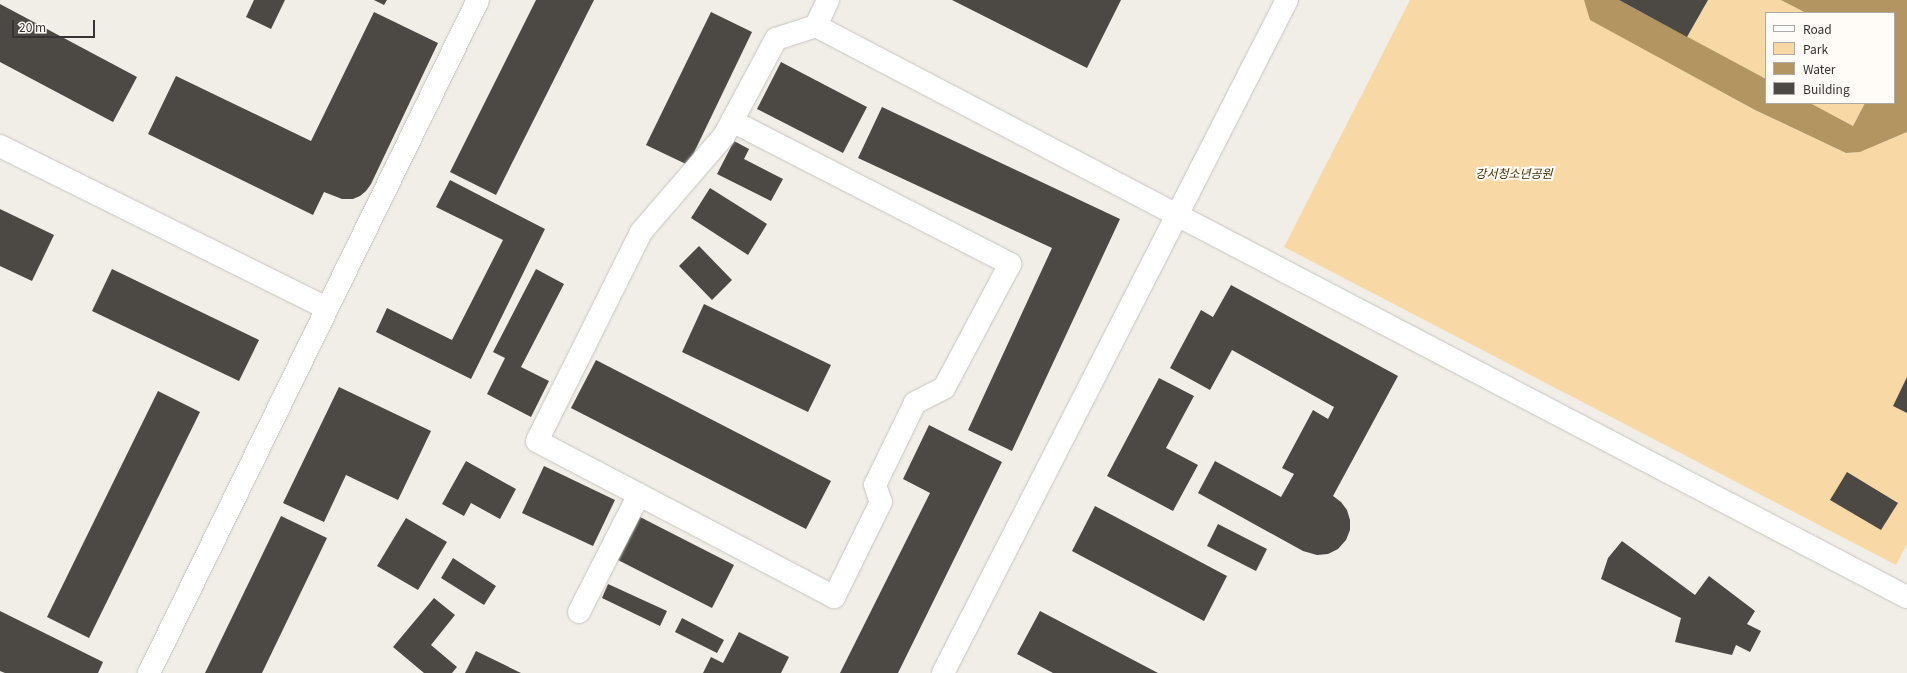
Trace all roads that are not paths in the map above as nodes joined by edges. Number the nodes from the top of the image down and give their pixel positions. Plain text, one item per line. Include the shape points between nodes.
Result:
1 (478, 0) edge
2 (828, 0) edge
3 (1287, 0) edge
4 (816, 26) junction
5 (732, 121) junction
6 (0, 146) edge
7 (1178, 214) junction
8 (327, 308) junction
9 (639, 494) junction
10 (1907, 597) edge
11 (579, 612) dead end
12 (149, 673) edge
13 (942, 673) edge

1 - 8 street
2 - 4 street
3 - 7 street
4 - 5 street via 776,39
4 - 7 street
5 - 9 street via 724,136 640,232 537,441
5 - 9 street via 1010,264 944,388 915,403 875,486 882,502 834,597
6 - 8 street
7 - 10 street
7 - 13 street
8 - 12 street
9 - 11 street

